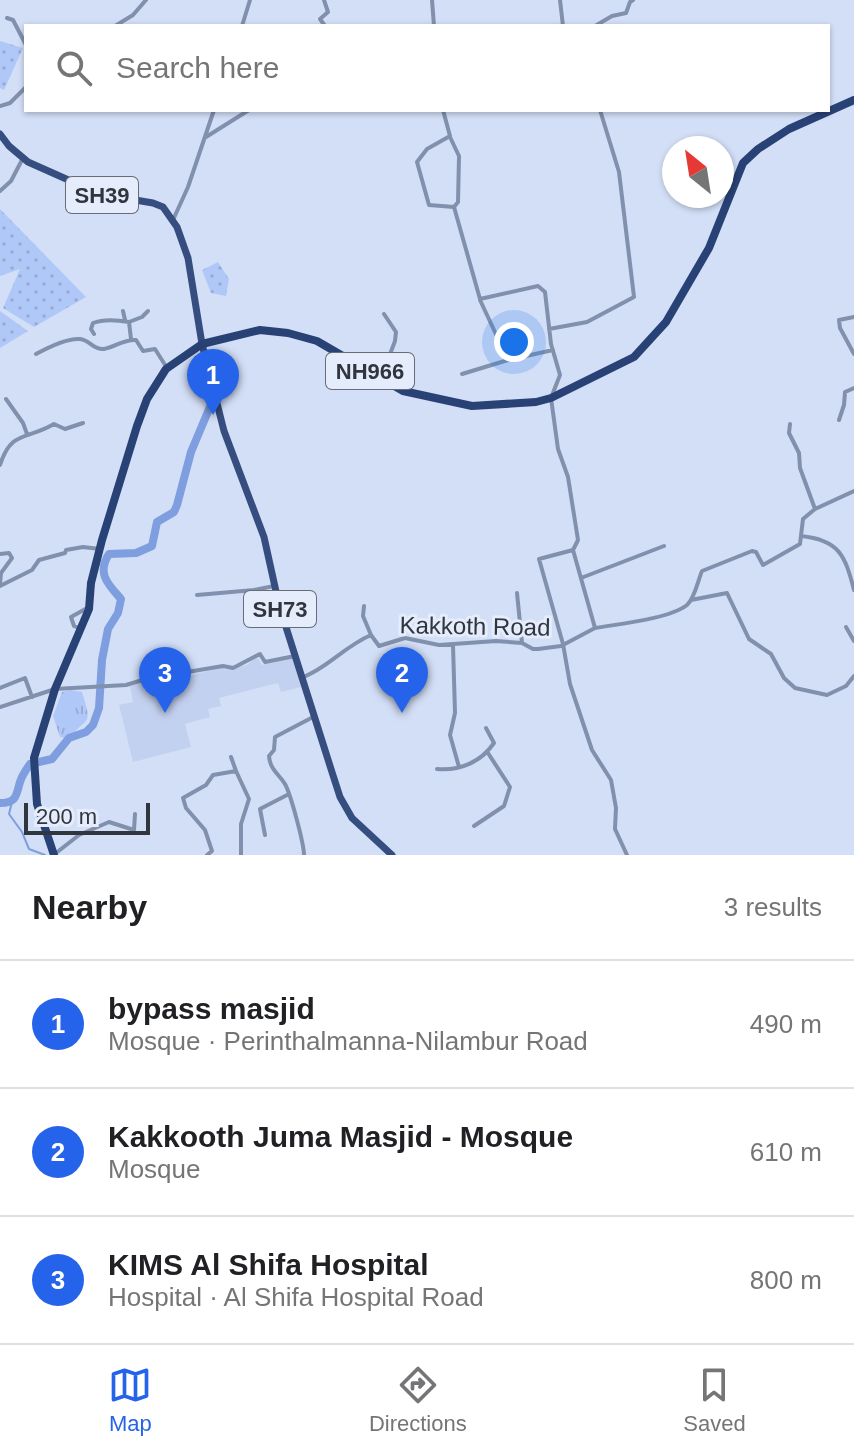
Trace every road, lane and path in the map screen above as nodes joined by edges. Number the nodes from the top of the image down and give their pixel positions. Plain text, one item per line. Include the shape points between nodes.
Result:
1 (146, 0) edge
2 (250, 0) edge
3 (324, 0) edge
4 (432, 0) edge
5 (560, 0) edge
6 (633, 0) edge
7 (7, 18) dead end
8 (118, 24) edge
9 (243, 24) edge
10 (324, 24) edge
11 (434, 24) edge
12 (563, 24) edge
13 (598, 24) edge
14 (24, 41) edge
15 (24, 89) edge
16 (854, 100) edge
17 (0, 106) edge
18 (830, 111) edge
19 (213, 112) edge
20 (246, 112) edge
21 (444, 112) edge
22 (601, 112) edge
23 (827, 112) edge
24 (0, 134) edge
25 (450, 136) junction
26 (204, 138) junction
27 (23, 158) junction
28 (0, 191) edge
29 (454, 207) junction
30 (173, 220) junction
31 (480, 299) junction
32 (123, 311) dead end
33 (148, 311) dead end
34 (384, 314) dead end
35 (854, 317) edge
36 (127, 321) junction
37 (549, 329) junction
38 (94, 334) dead end
39 (131, 339) junction
40 (202, 344) junction
41 (553, 350) junction
42 (36, 354) dead end
43 (854, 354) edge
44 (508, 360) junction
45 (167, 368) junction
46 (462, 374) dead end
47 (381, 378) junction
48 (854, 388) edge
49 (551, 398) junction
50 (6, 399) dead end
51 (839, 420) dead end
52 (83, 423) dead end
53 (790, 424) dead end
54 (27, 435) junction
55 (0, 465) edge
56 (854, 491) edge
57 (815, 509) junction
58 (801, 536) junction
59 (664, 546) dead end
60 (100, 549) junction
61 (573, 550) junction
62 (0, 554) edge
63 (581, 578) junction
64 (0, 585) edge
65 (275, 585) junction
66 (854, 590) edge
67 (517, 593) dead end
68 (197, 595) dead end
69 (691, 600) junction
70 (364, 606) dead end
71 (89, 607) junction
72 (846, 627) dead end
73 (595, 628) junction
74 (81, 629) junction
75 (371, 635) junction
76 (854, 641) edge
77 (522, 643) junction
78 (563, 644) junction
79 (453, 645) junction
80 (296, 656) junction
81 (854, 676) edge
82 (303, 677) junction
83 (0, 688) edge
84 (55, 689) junction
85 (32, 697) junction
86 (0, 707) edge
87 (315, 716) junction
88 (486, 728) dead end
89 (488, 753) junction
90 (231, 757) dead end
91 (459, 767) junction
92 (437, 769) dead end
93 (236, 771) junction
94 (289, 794) junction
95 (135, 814) dead end
96 (474, 826) dead end
97 (265, 835) dead end
98 (54, 854) edge
99 (207, 855) edge
100 (241, 855) edge
101 (304, 855) edge
102 (392, 855) edge
103 (627, 855) edge

1 - 8 street
2 - 9 street
3 - 10 street via 328,12 320,19
4 - 11 street
5 - 12 street
6 - 13 street via 626,13
7 - 14 street
15 - 17 street
16 - 18 highway, NH966
19 - 26 street
20 - 26 street
21 - 25 street
22 - 37 street via 619,172 634,297 587,322
23 - 49 highway, NH966 via 789,129 743,163 709,248 666,322 634,357
24 - 27 main road, SH39
25 - 29 street via 459,156
25 - 29 street via 427,149 417,162 429,205
26 - 30 street
27 - 28 street
27 - 30 main road, SH39 via 100,194 163,207
29 - 31 street
30 - 40 main road, SH39 via 188,258
31 - 37 street via 538,286 545,292
31 - 44 street
32 - 36 street
33 - 36 street
34 - 47 street via 396,332
35 - 43 street via 839,320
36 - 38 street via 103,319 93,323
36 - 39 street
37 - 41 street
39 - 42 street via 103,349 76,339
39 - 45 street via 143,351 155,349
40 - 45 highway, NH966
40 - 47 highway, NH966 via 260,330 288,333 317,341
40 - 65 main road, SH73 via 224,431 264,537
41 - 44 street
41 - 49 street via 560,375
44 - 46 street
45 - 60 highway, NH966 via 137,426
47 - 49 highway, NH966 via 403,391 472,406
48 - 51 street via 845,392
49 - 61 street via 578,540
50 - 54 street
52 - 54 street via 65,429 54,424
53 - 57 street
54 - 55 street via 9,444
56 - 57 street
57 - 58 street via 803,519
58 - 66 street via 822,538 833,546 847,565
58 - 69 street via 800,544 763,565 752,551 702,571
59 - 63 street
60 - 64 street via 73,548 52,555
60 - 71 highway, NH966
61 - 63 street
61 - 78 street via 539,559
62 - 64 street via 12,558
63 - 73 street
65 - 68 street
65 - 80 main road, SH73
67 - 77 street
69 - 73 street, Kakkoth Road via 662,617
69 - 81 street via 727,593 749,639 771,654 795,688 827,695
70 - 75 street, Kakkoth Road
71 - 74 highway, NH966
71 - 74 street via 71,617
72 - 76 street
73 - 78 street, Kakkoth Road
74 - 84 highway, NH966
75 - 79 street, Kakkoth Road via 379,646 405,638
75 - 82 street, Kakkoth Road
77 - 78 street, Kakkoth Road via 533,649
77 - 79 street, Kakkoth Road
78 - 103 street via 592,750 611,780 615,829
79 - 91 street via 455,713 450,735
80 - 82 main road, SH73
80 - 84 street via 265,662 260,654 229,668 126,685
82 - 87 main road, SH73
83 - 85 street via 25,678
84 - 85 street
84 - 98 highway, NH966 via 34,758 37,804
85 - 86 street
87 - 94 street via 274,740 268,760
87 - 102 main road, SH73 via 340,797 350,815
88 - 89 street via 494,743
89 - 91 street
89 - 96 street via 510,787 504,806
90 - 93 street
91 - 92 street
93 - 99 street via 213,775 183,798 205,830 212,853
93 - 100 street via 249,799 241,824
94 - 97 street via 260,809
94 - 101 street
95 - 98 street via 134,830 109,822

